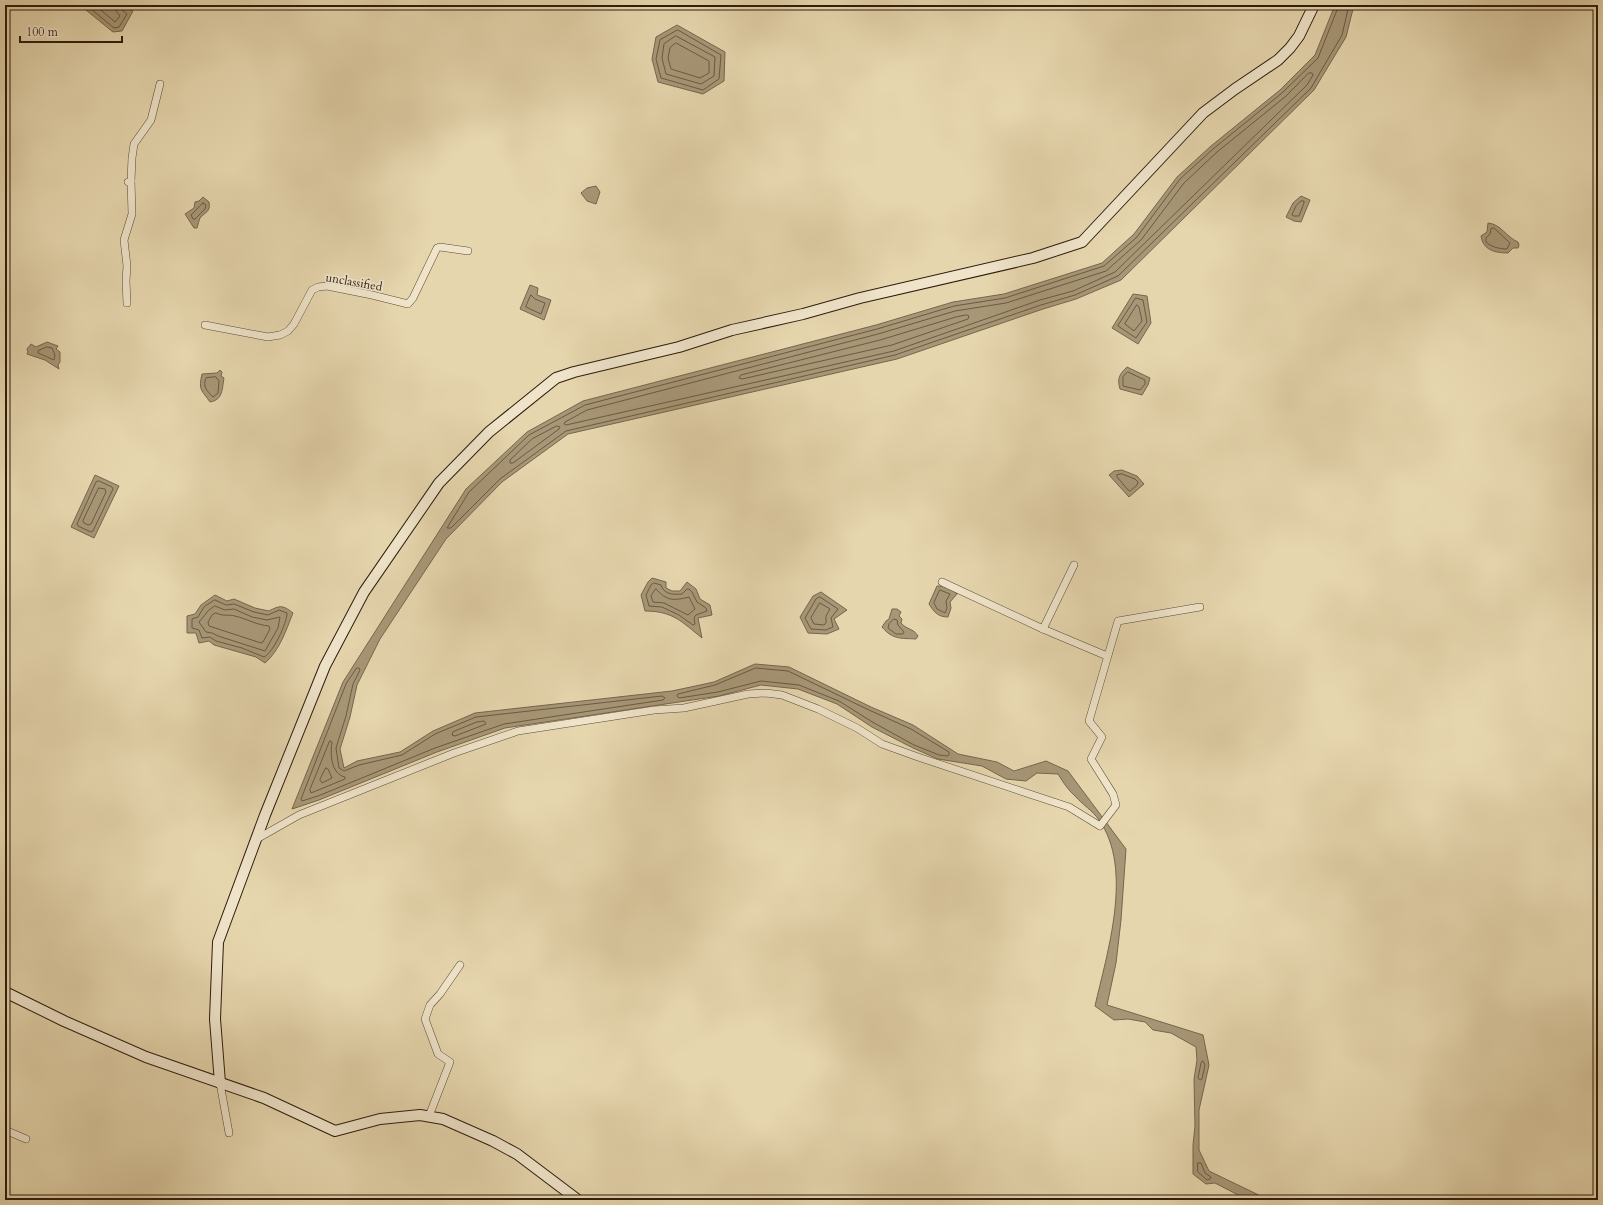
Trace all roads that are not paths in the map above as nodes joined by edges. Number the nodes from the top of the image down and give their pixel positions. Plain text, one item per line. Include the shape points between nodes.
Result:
1 (1314, 5) edge
2 (160, 84) dead end
3 (468, 251) dead end
4 (127, 303) dead end
5 (205, 325) dead end
6 (1074, 565) dead end
7 (942, 582) dead end
8 (1200, 607) dead end
9 (1043, 630) junction
10 (1107, 656) junction
11 (255, 840) junction
12 (460, 965) dead end
13 (6, 997) edge
14 (220, 1083) junction
15 (429, 1116) junction
16 (5, 1130) edge
17 (229, 1133) dead end
18 (26, 1139) dead end
19 (578, 1200) edge

1 - 11 main road via 1300,36 1286,52 1203,114 1082,242 1033,258 732,330 679,347 556,378 490,432 439,482 364,592 325,666
2 - 4 street via 151,120 134,144 129,181 132,214 124,240
3 - 5 street, unclassified via 437,248 408,304 327,286 312,290 294,324 280,335 268,337
6 - 9 street
7 - 9 street
8 - 10 street via 1118,621
9 - 10 street
10 - 11 street via 1089,721 1102,737 1091,759 1114,794 1116,805 1100,826 1068,807 882,744 857,728 818,709 782,695 766,693 748,694 684,708 518,730 298,815
11 - 14 main road via 218,942 215,1019
12 - 15 street via 430,1005 425,1019 438,1054 450,1062
13 - 14 main road via 146,1057
14 - 15 main road via 264,1098 335,1131 380,1120
14 - 17 street
15 - 19 main road via 443,1119 518,1154
16 - 18 street

